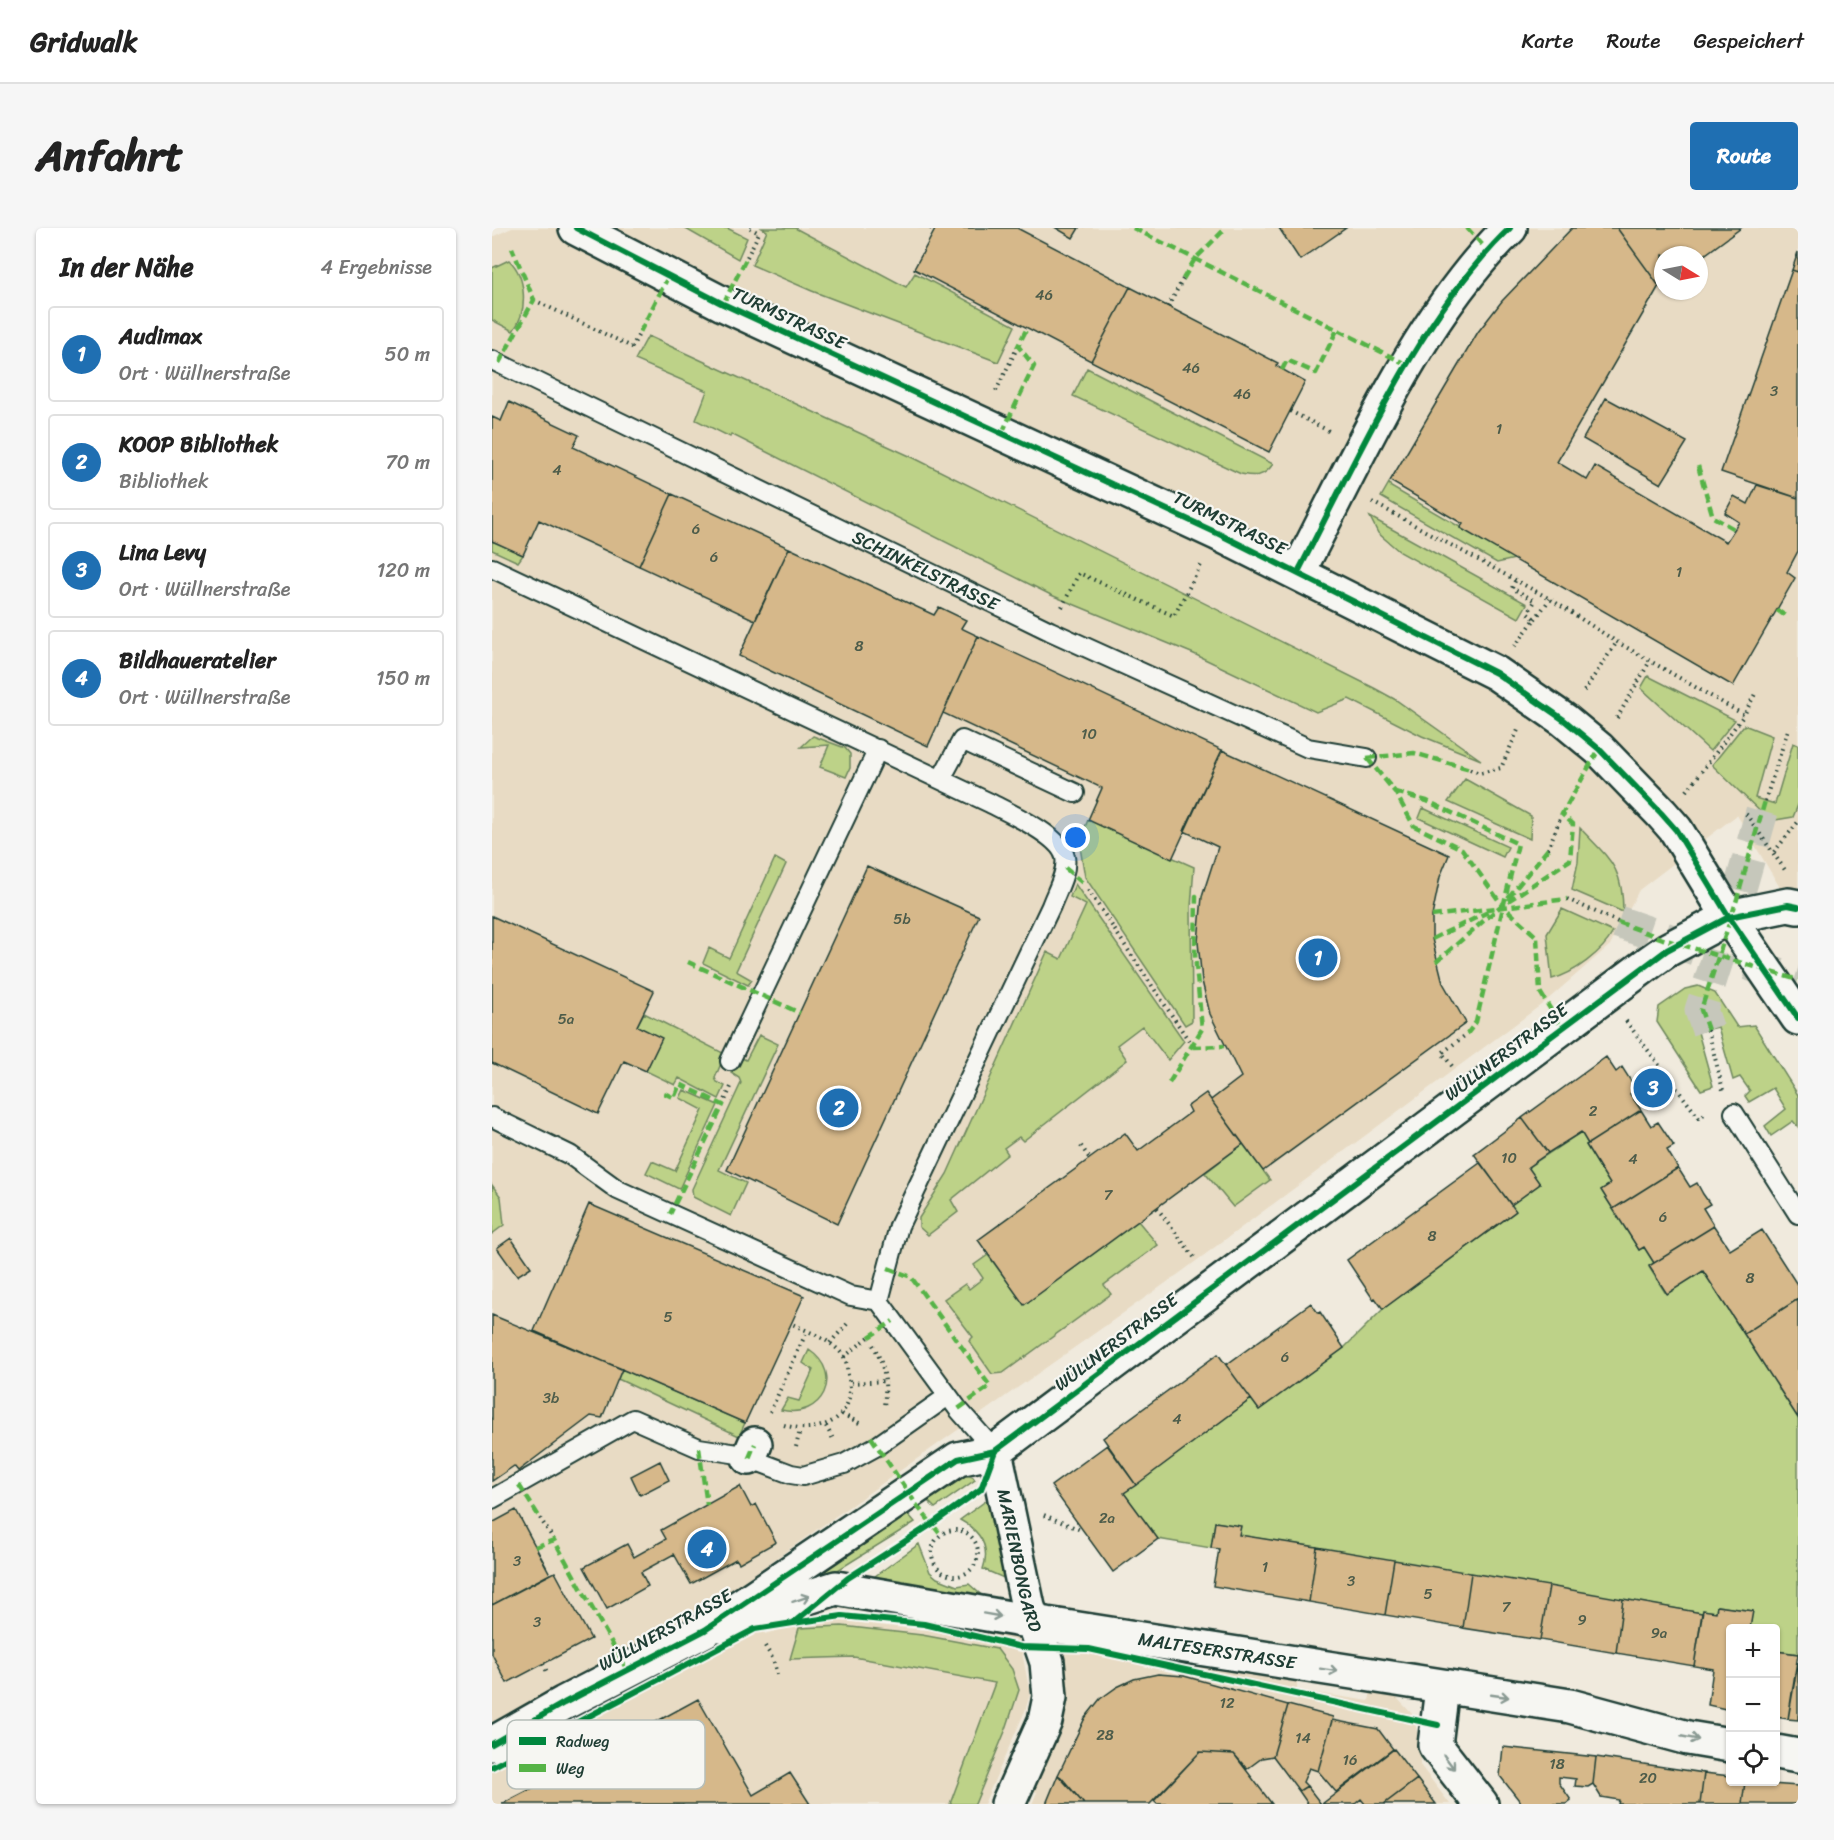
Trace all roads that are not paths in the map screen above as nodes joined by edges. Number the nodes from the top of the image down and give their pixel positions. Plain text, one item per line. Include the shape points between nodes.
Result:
1 (1510, 228) edge
2 (590, 236) edge
3 (492, 360) edge
4 (492, 568) edge
5 (1298, 572) junction
6 (878, 749) junction
7 (1367, 758) dead end
8 (941, 779) junction
9 (1075, 793) dead end
10 (1798, 907) edge
11 (1729, 917) junction
12 (1798, 1018) edge
13 (730, 1061) dead end
14 (1729, 1106) road end
15 (492, 1117) edge
16 (1798, 1214) edge
17 (879, 1301) junction
18 (948, 1396) junction
19 (995, 1451) junction
20 (492, 1499) edge
21 (1033, 1622) junction
22 (705, 1630) junction
23 (1442, 1688) junction
24 (534, 1720) edge
25 (507, 1735) edge
26 (492, 1744) edge
27 (1726, 1744) edge
28 (1780, 1753) edge
29 (1798, 1756) edge
30 (1008, 1804) edge
31 (1481, 1804) edge

1 - 5 street via 1468,272 1419,346
2 - 5 street, TURMSTRASSE via 723,304
3 - 7 lane, SCHINKELSTRASSE via 1061,636 1308,748
4 - 6 lane
5 - 11 street, TURMSTRASSE via 1496,674 1599,749 1666,819
6 - 8 lane
6 - 13 lane
8 - 9 lane via 962,740
8 - 17 lane via 1037,828 1059,846 1065,856 1065,868 1051,906 899,1226
10 - 11 street via 1788,905
11 - 12 street, TURMSTRASSE
11 - 19 street, WÜLLNERSTRASSE via 1667,950
14 - 16 lane
15 - 17 lane via 570,1155 628,1195 841,1292
17 - 18 lane
18 - 19 lane
18 - 20 lane via 877,1446 816,1474 791,1474 762,1435 699,1448 633,1419
19 - 21 street, MARIENBONGARD
19 - 22 street, WÜLLNERSTRASSE via 958,1459
22 -> 21 street, MALTESERSTRASSE via 836,1588
21 -> 23 street, MALTESERSTRASSE
21 - 30 street, MARIENBONGARD via 1047,1662 1050,1697 1045,1721
22 - 24 street, WÜLLNERSTRASSE
23 -> 27 street, MALTESERSTRASSE via 1570,1706 1688,1738
23 -> 31 street via 1435,1744
25 - 26 street, WÜLLNERSTRASSE
28 - 29 street

